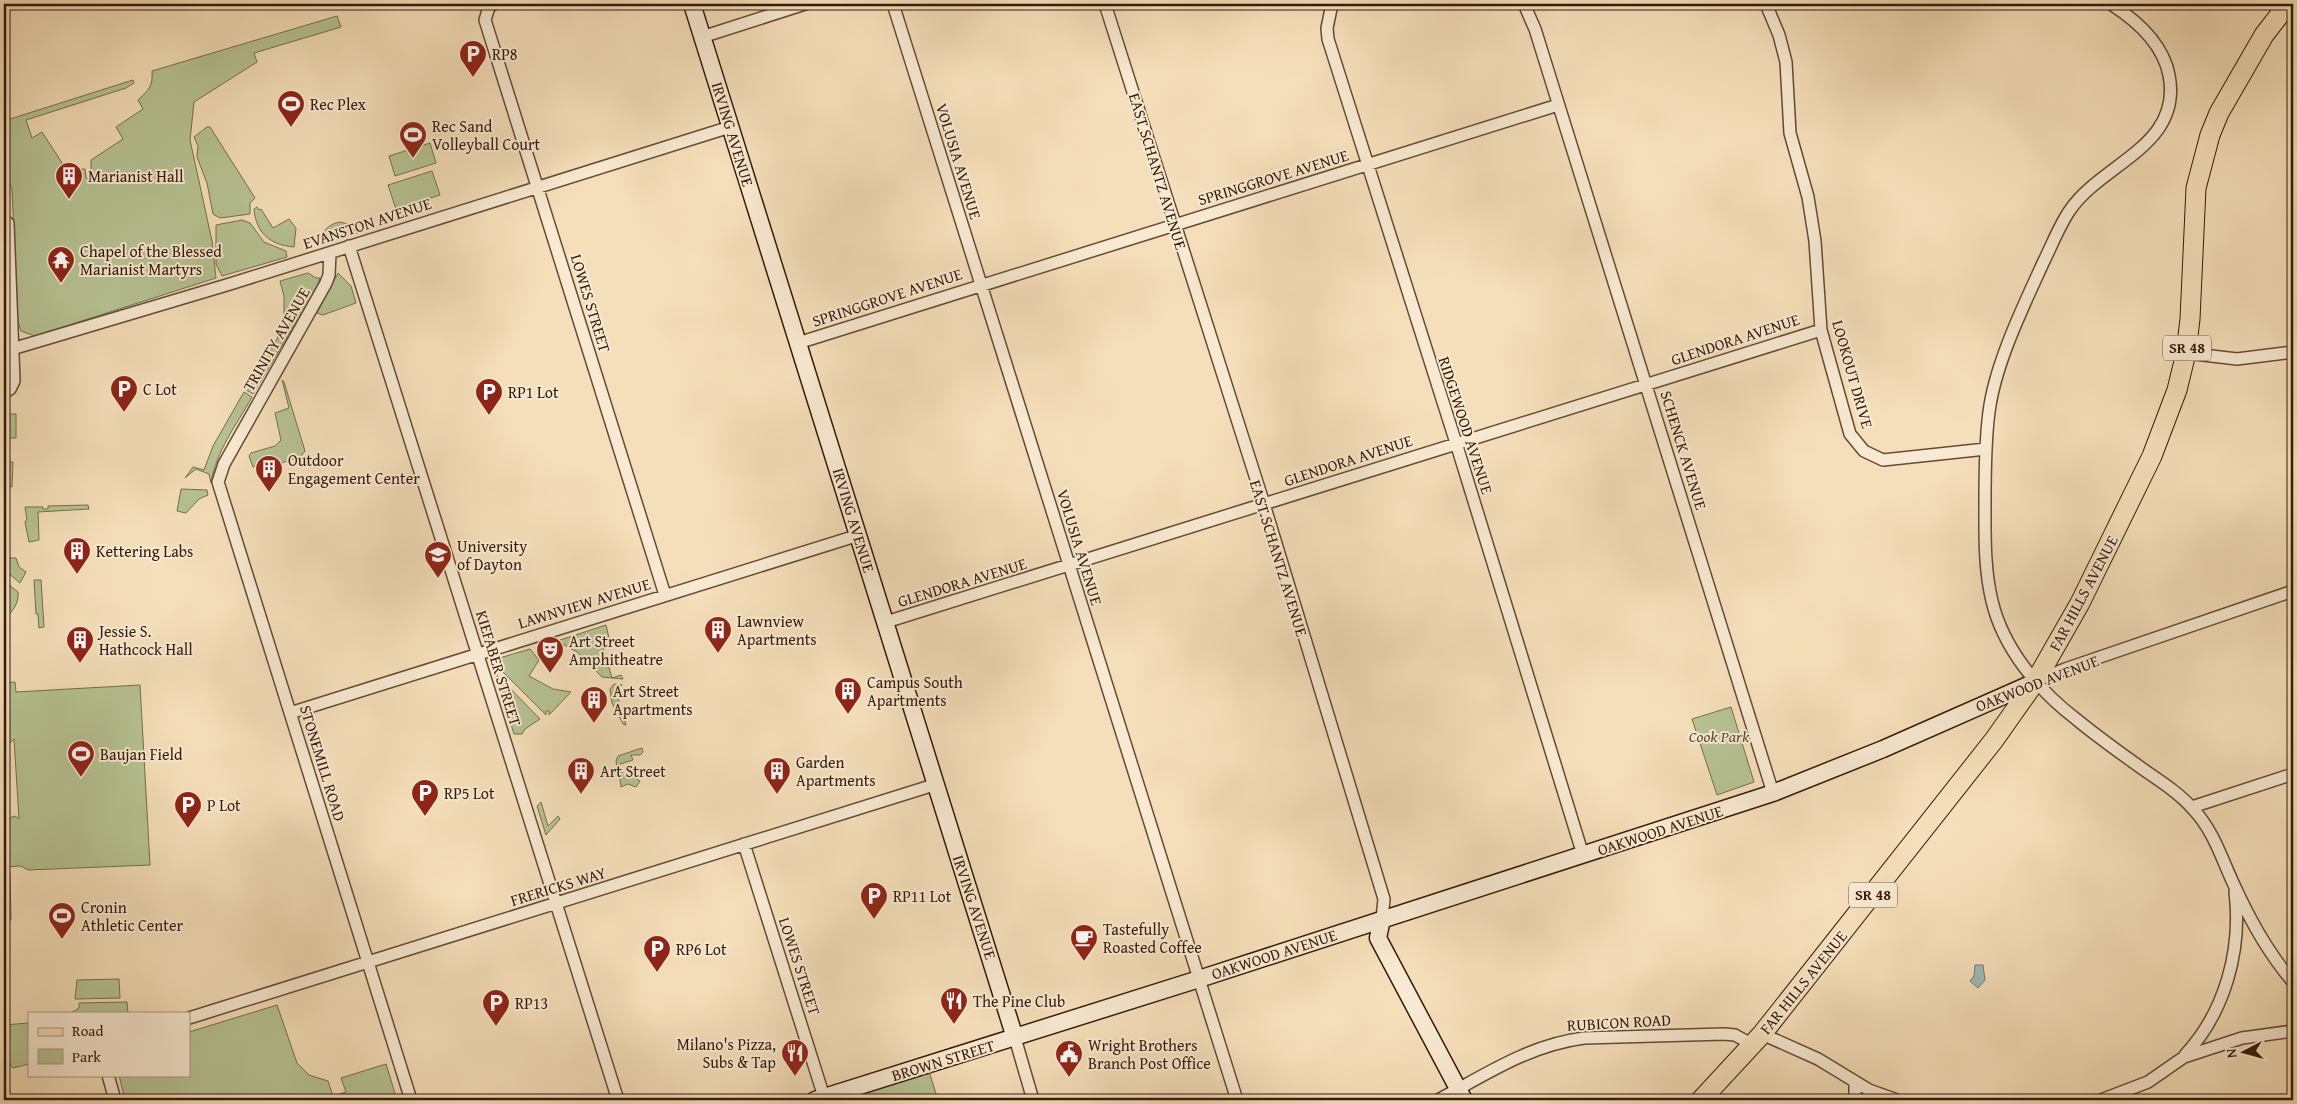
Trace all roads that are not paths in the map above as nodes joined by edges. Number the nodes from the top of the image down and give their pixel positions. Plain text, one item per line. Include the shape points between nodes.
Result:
1 (494, 4) edge
2 (692, 4) edge
3 (805, 4) edge
4 (893, 4) edge
5 (1105, 4) edge
6 (1332, 4) edge
7 (1524, 4) edge
8 (1766, 4) edge
9 (2111, 4) edge
10 (2288, 4) edge
11 (702, 37) junction
12 (1558, 105) junction
13 (730, 127) junction
14 (1368, 165) junction
15 (538, 187) junction
16 (8, 223) dead end
17 (1174, 225) junction
18 (349, 246) junction
19 (330, 253) junction
20 (981, 284) junction
21 (1821, 330) junction
22 (798, 342) junction
23 (12, 348) junction
24 (2293, 352) edge
25 (2186, 353) junction
26 (1646, 384) junction
27 (4, 393) edge
28 (239, 437) joint
29 (1456, 443) junction
30 (1986, 449) junction
31 (1264, 504) junction
32 (858, 535) junction
33 (1069, 565) junction
34 (2293, 592) edge
35 (666, 595) junction
36 (886, 622) junction
37 (477, 654) junction
38 (2034, 682) junction
39 (290, 713) junction
40 (2293, 774) edge
41 (937, 784) junction
42 (1774, 793) junction
43 (2192, 807) junction
44 (744, 844) junction
45 (1583, 855) junction
46 (2234, 885) junction
47 (555, 903) junction
48 (1382, 919) junction
49 (367, 963) junction
50 (1198, 979) junction
51 (2293, 982) edge
52 (190, 1018) edge
53 (2293, 1031) edge
54 (1015, 1038) junction
55 (1757, 1039) junction
56 (2184, 1057) junction
57 (108, 1076) edge
58 (1855, 1082) junction
59 (1461, 1095) edge
60 (820, 1099) edge
61 (115, 1100) edge
62 (411, 1100) edge
63 (618, 1100) edge
64 (1033, 1100) edge
65 (1237, 1100) edge
66 (1438, 1100) edge
67 (1701, 1100) edge
68 (1855, 1100) edge
69 (1897, 1100) edge
70 (2102, 1100) edge

1 - 15 street, LOWES STREET via 489,7 485,20
2 - 11 street, IRVING AVENUE
3 - 11 street
4 - 20 street, VOLUSIA AVENUE
5 - 17 street, EAST SCHANTZ AVENUE
6 - 14 street, RIDGEWOOD AVENUE via 1328,39
7 - 12 street, SCHENCK AVENUE
8 - 21 street, LOOKOUT DRIVE via 1786,62 1790,133 1808,197 1815,241
9 - 30 street via 2137,23 2162,56 2171,84 2171,98 2153,136 2074,205 2062,222 1999,373 1990,407
10 - 25 main road, FAR HILLS AVENUE / SR 48 via 2264,35 2219,113 2201,162 2193,215 2192,294
11 - 13 street, IRVING AVENUE
12 - 14 street, SPRINGGROVE AVENUE
12 - 26 street, SCHENCK AVENUE
13 - 15 street, EVANSTON AVENUE
13 - 22 street, IRVING AVENUE
14 - 17 street, SPRINGGROVE AVENUE
14 - 29 street, RIDGEWOOD AVENUE
15 - 18 street, EVANSTON AVENUE
15 - 35 street, LOWES STREET
16 - 23 street
17 - 20 street, SPRINGGROVE AVENUE
17 - 31 street, EAST SCHANTZ AVENUE
18 - 19 street, EVANSTON AVENUE
18 - 37 street, KIEFABER STREET
19 - 23 street, EVANSTON AVENUE
19 - 28 street, TRINITY AVENUE via 326,283
20 - 22 street, SPRINGGROVE AVENUE
20 - 33 street, VOLUSIA AVENUE
21 - 26 street, GLENDORA AVENUE
21 - 30 street, LOOKOUT DRIVE via 1850,434 1864,452 1883,460 1894,460
22 - 32 street, IRVING AVENUE
23 - 27 street via 13,385
24 - 25 street via 2237,359
25 - 38 main road, FAR HILLS AVENUE / SR 48 via 2177,390 2152,456 2080,603
26 - 29 street, GLENDORA AVENUE
26 - 42 street, SCHENCK AVENUE
28 - 39 street, STONEMILL ROAD via 221,470 219,485
29 - 31 street, GLENDORA AVENUE
29 - 45 street, RIDGEWOOD AVENUE
30 - 38 street via 1985,552 1992,602 2008,640
31 - 33 street, GLENDORA AVENUE
31 - 48 street, EAST SCHANTZ AVENUE via 1384,899
32 - 35 street, LAWNVIEW AVENUE
32 - 36 street, IRVING AVENUE
33 - 36 street, GLENDORA AVENUE
33 - 50 street, VOLUSIA AVENUE
34 - 38 street, OAKWOOD AVENUE
35 - 37 street, LAWNVIEW AVENUE
36 - 41 street, IRVING AVENUE
37 - 39 street, LAWNVIEW AVENUE
37 - 47 street, KIEFABER STREET
38 - 42 street, OAKWOOD AVENUE via 1884,750
38 - 43 street via 2074,718
38 - 55 main road, FAR HILLS AVENUE / SR 48 via 1991,745
39 - 49 street, STONEMILL ROAD
40 - 43 street
41 - 44 street, FRERICKS WAY
41 - 54 street, IRVING AVENUE
42 - 45 street, OAKWOOD AVENUE
43 - 46 street via 2213,836
44 - 47 street, FRERICKS WAY
44 - 60 street, LOWES STREET
45 - 48 street, OAKWOOD AVENUE
46 - 51 street via 2269,950
46 - 56 street via 2236,920 2230,970 2223,995 2197,1043
47 - 49 street, FRERICKS WAY
47 - 63 street, KIEFABER STREET
48 - 50 street, OAKWOOD AVENUE
48 - 59 street, EAST SCHANTZ AVENUE via 1378,938
49 - 52 street, FRERICKS WAY
49 - 62 street, STONEMILL ROAD
50 - 54 street, OAKWOOD AVENUE
50 - 65 street, VOLUSIA AVENUE
53 - 56 street via 2242,1038
54 - 60 street, BROWN STREET
54 - 64 street
55 - 58 street, RUBICON ROAD via 1818,1059
55 - 59 street, RUBICON ROAD via 1724,1034 1562,1041 1518,1057
55 - 67 main road, FAR HILLS AVENUE / SR 48
56 - 70 street via 2148,1082
57 - 61 street
58 - 68 street
58 - 69 street, RUBICON ROAD
59 - 66 street, RUBICON ROAD

